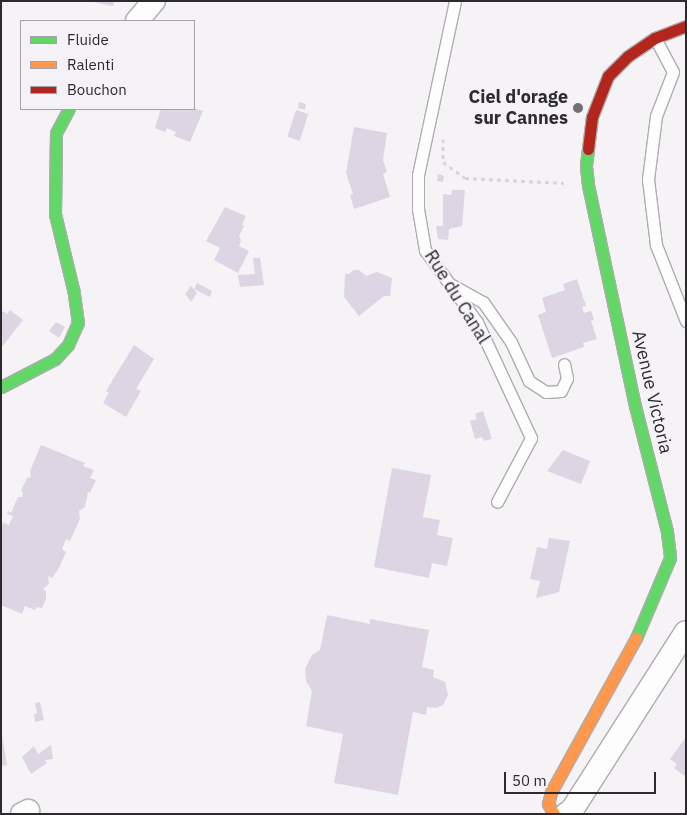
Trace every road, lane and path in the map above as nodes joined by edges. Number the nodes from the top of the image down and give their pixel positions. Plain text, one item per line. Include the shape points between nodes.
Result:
1 (154, 1) edge
2 (454, 1) edge
3 (138, 20) edge
4 (686, 26) edge
5 (655, 38) junction
6 (68, 110) edge
7 (426, 132) junction
8 (588, 184) junction
9 (448, 282) junction
10 (686, 321) edge
11 (564, 364) dead end
12 (1, 387) edge
13 (496, 502) dead end
14 (686, 632) edge
15 (554, 814) edge
16 (566, 814) edge

1 - 3 street
2 - 7 lane, Rue du Canal
4 - 5 street, Avenue Victoria
5 - 8 street, Avenue Victoria via 628,56 608,76 592,117 586,166
5 - 10 lane via 673,72 656,116 648,179 656,245
6 - 12 street via 56,133 55,214 78,323 68,345 55,359
7 - 8 path via 443,133 444,162 465,178
7 - 9 lane, Rue du Canal via 418,175 418,209 425,250
8 - 15 street, Avenue Victoria via 635,406 667,532 670,558 643,626 551,792 548,804
9 - 11 lane via 483,302 511,342 529,381 546,392 562,391 567,378
9 - 13 lane, Rue du Canal via 477,322 531,438
14 - 16 street via 572,810

